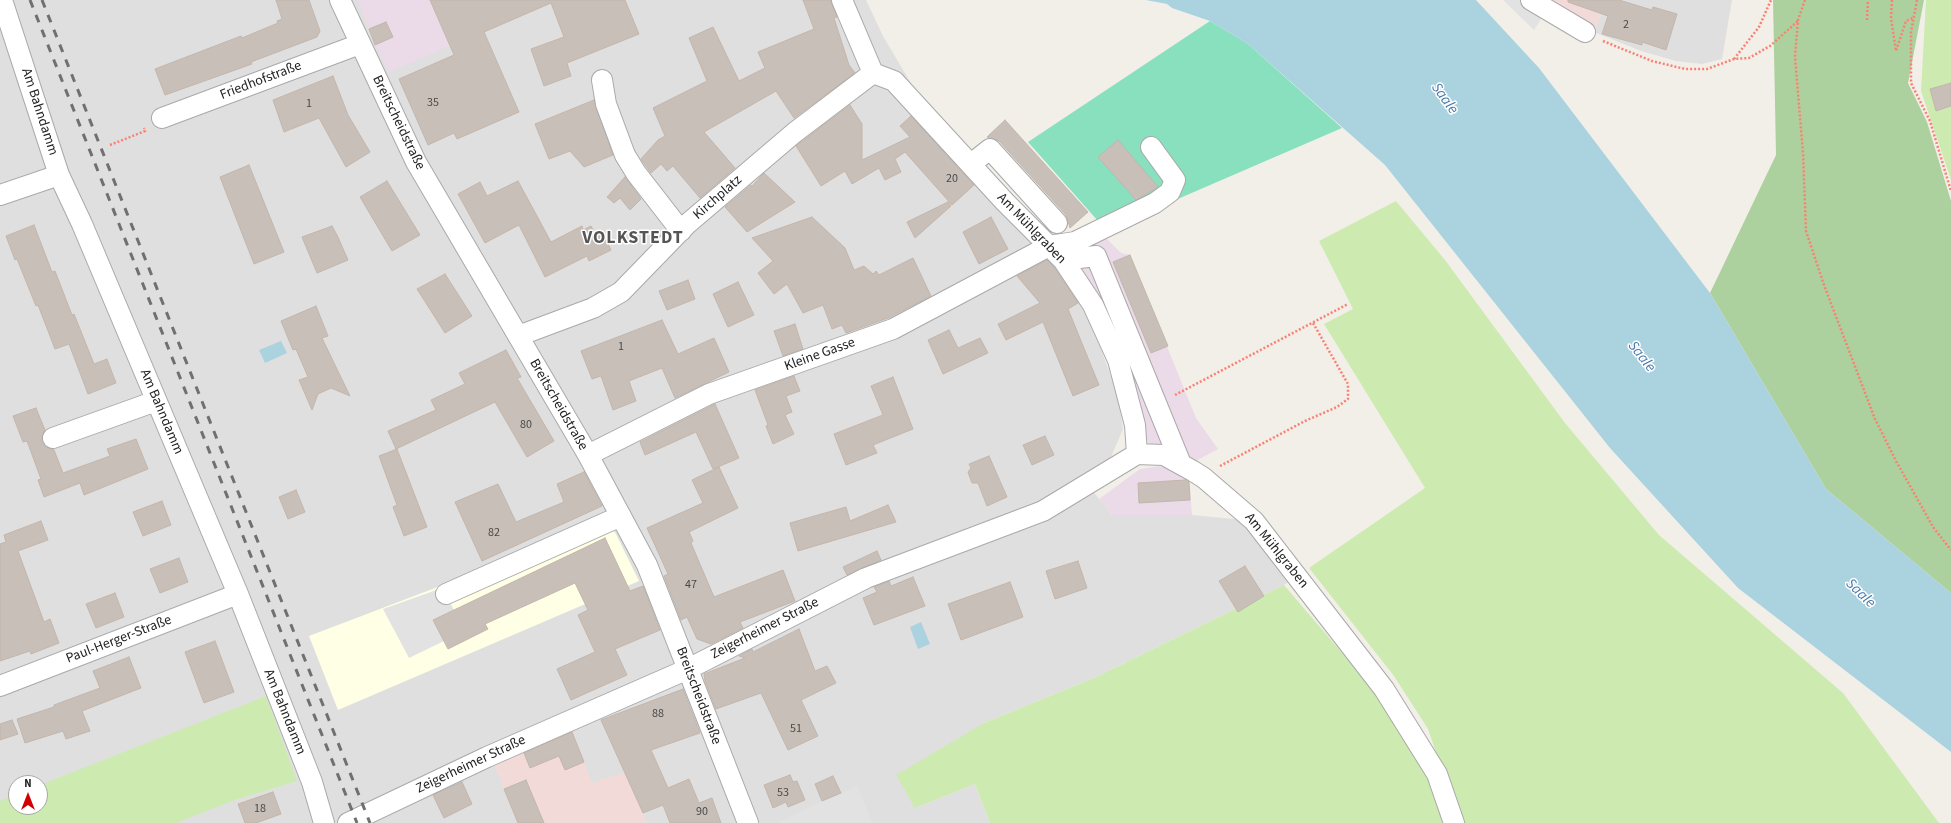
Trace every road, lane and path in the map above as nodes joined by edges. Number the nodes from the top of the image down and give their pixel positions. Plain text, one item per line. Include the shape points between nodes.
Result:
1 (2, 0) edge
2 (340, 0) edge
3 (842, 0) edge
4 (1531, 0) edge
5 (1771, 0) edge
6 (1805, 0) edge
7 (1868, 0) edge
8 (1892, 0) edge
9 (1916, 0) edge
10 (1553, 14) junction
11 (1914, 18) junction
12 (1798, 20) junction
13 (1867, 20) dead end
14 (1585, 32) joint
15 (1561, 36) dead end
16 (360, 44) junction
17 (1734, 59) junction
18 (873, 73) junction
19 (602, 80) dead end
20 (162, 118) dead end
21 (140, 133) dead end
22 (110, 145) dead end
23 (1151, 147) dead end
24 (971, 164) junction
25 (59, 175) junction
26 (1951, 191) edge
27 (0, 195) edge
28 (1057, 223) dead end
29 (681, 231) junction
30 (1049, 246) junction
31 (1063, 260) junction
32 (1348, 304) dead end
33 (1117, 307) junction
34 (1098, 316) junction
35 (1313, 323) junction
36 (518, 336) junction
37 (1143, 371) junction
38 (1123, 379) junction
39 (156, 401) junction
40 (1156, 404) junction
41 (53, 438) dead end
42 (1137, 454) junction
43 (588, 455) junction
44 (1189, 469) junction
45 (621, 516) junction
46 (1951, 550) edge
47 (238, 594) junction
48 (446, 594) dead end
49 (688, 668) junction
50 (0, 686) edge
51 (324, 823) edge
52 (348, 823) edge
53 (748, 823) edge
54 (1454, 823) edge

1 - 25 street, Am Bahndamm
2 - 16 street, Breitscheidstraße
3 - 18 street
4 - 10 street
5 - 17 path via 1759,27
6 - 12 path
7 - 13 path
8 - 11 path via 1891,18 1896,51 1906,22
9 - 11 path
10 - 14 street
10 - 15 street
11 - 26 path via 1911,32 1911,83 1930,122
12 - 17 path via 1770,46 1750,58
12 - 46 path via 1794,58 1803,153 1806,231 1824,286 1875,419 1933,527
14 - 17 path via 1652,61 1685,69 1707,69
16 - 20 street, Friedhofstraße
16 - 36 street, Breitscheidstraße via 416,162
18 - 24 street, Am Mühlgraben via 894,81
18 - 29 street, Kirchplatz via 794,133
19 - 29 street via 606,104 625,155
21 - 22 path
23 - 30 street, Kleine Gasse via 1175,180 1170,192 1155,203 1075,242
24 - 28 street via 990,149
24 - 30 street, Am Mühlgraben
25 - 27 street
25 - 39 street, Am Bahndamm
29 - 36 street, Kirchplatz via 621,292 593,308
30 - 31 street, Am Mühlgraben
30 - 43 street, Kleine Gasse via 892,329 709,394
31 - 33 street via 1096,256
31 - 34 street, Am Mühlgraben
32 - 35 path
33 - 34 street
33 - 37 street
34 - 38 street, Am Mühlgraben via 1118,360
35 - 40 path
35 - 44 path via 1348,384 1348,399 1223,465
36 - 43 street, Breitscheidstraße
37 - 38 street
37 - 40 street
38 - 42 street, Am Mühlgraben via 1135,425
39 - 41 street
39 - 47 street, Am Bahndamm
40 - 44 street
42 - 44 street, Am Mühlgraben via 1164,455
42 - 49 street, Zeigerheimer Straße via 1043,511 866,578
43 - 45 street, Breitscheidstraße
44 - 54 street, Am Mühlgraben via 1204,478 1254,521 1384,689 1437,774
45 - 48 street
45 - 49 street, Breitscheidstraße via 647,565
47 - 50 street, Paul-Herger-Straße
47 - 51 street, Am Bahndamm via 312,782
49 - 52 street, Zeigerheimer Straße via 487,757
49 - 53 street, Breitscheidstraße

